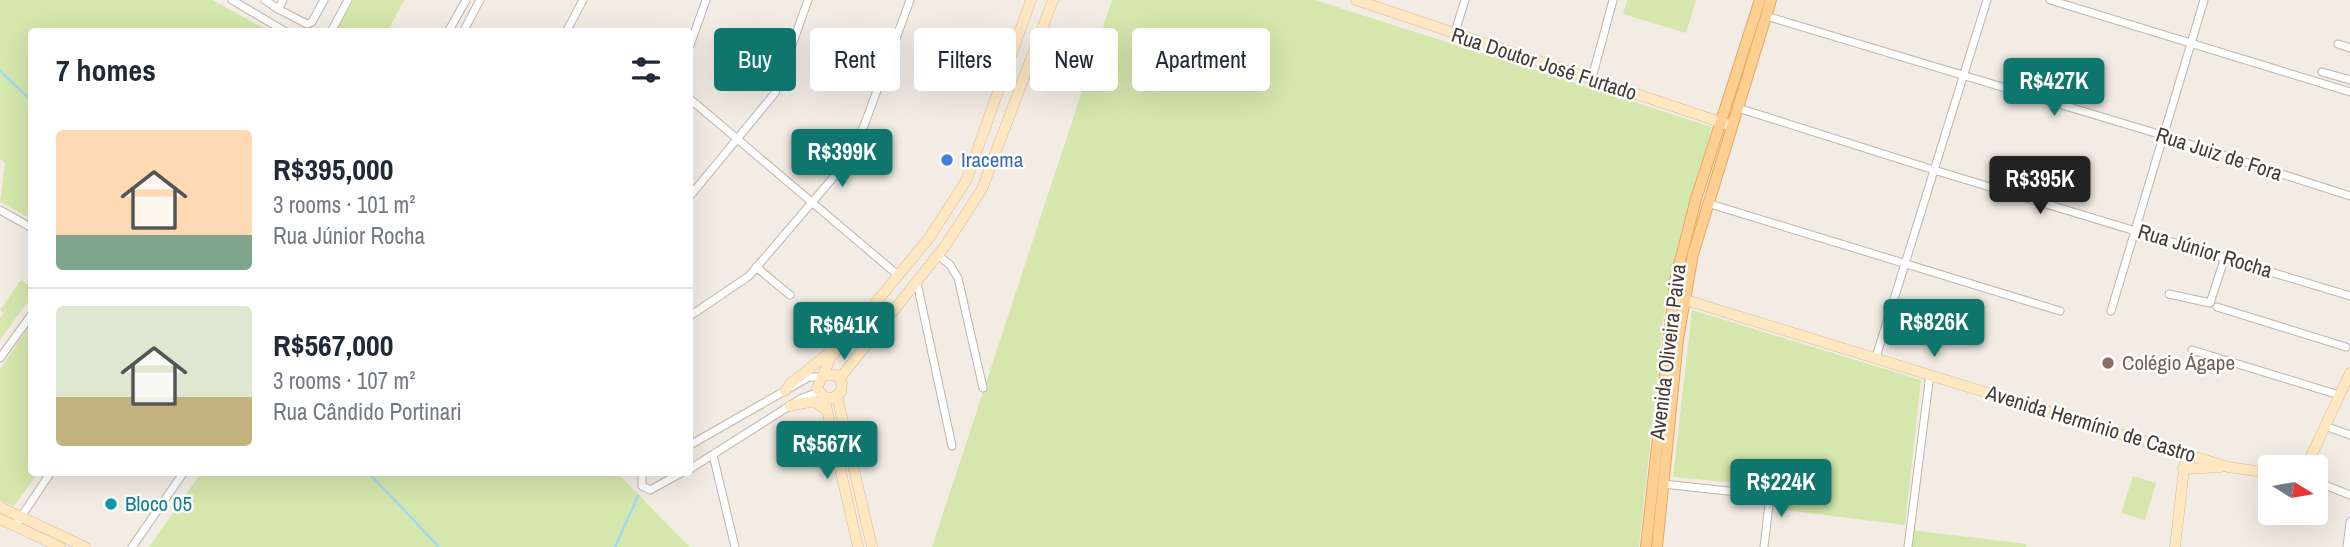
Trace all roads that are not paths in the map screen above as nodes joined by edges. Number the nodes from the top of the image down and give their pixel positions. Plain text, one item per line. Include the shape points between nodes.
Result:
1 (232, 0) edge
2 (265, 0) edge
3 (283, 0) edge
4 (324, 0) edge
5 (348, 0) edge
6 (466, 0) edge
7 (480, 0) edge
8 (583, 0) edge
9 (706, 0) edge
10 (808, 0) edge
11 (910, 0) edge
12 (1031, 0) edge
13 (1053, 0) edge
14 (1356, 0) edge
15 (1465, 0) edge
16 (1613, 0) edge
17 (1760, 0) edge
18 (1771, 0) edge
19 (1987, 0) edge
20 (2050, 0) edge
21 (2204, 0) edge
22 (278, 9) junction
23 (1766, 16) junction
24 (279, 28) edge
25 (333, 28) edge
26 (450, 28) edge
27 (465, 28) edge
28 (568, 28) edge
29 (1454, 35) junction
30 (693, 37) edge
31 (2192, 44) junction
32 (2338, 44) dead end
33 (2350, 47) edge
34 (2322, 72) dead end
35 (1962, 75) junction
36 (1592, 78) junction
37 (2350, 80) edge
38 (2350, 92) edge
39 (693, 102) edge
40 (1738, 108) junction
41 (1727, 124) junction
42 (2162, 136) junction
43 (738, 139) junction
44 (1934, 170) junction
45 (693, 192) edge
46 (2350, 197) edge
47 (812, 200) junction
48 (1707, 203) junction
49 (0, 211) edge
50 (946, 214) junction
51 (962, 222) junction
52 (28, 226) edge
53 (2134, 229) junction
54 (932, 235) junction
55 (942, 251) junction
56 (2225, 257) junction
57 (1905, 264) junction
58 (756, 267) junction
59 (899, 276) junction
60 (916, 283) junction
61 (2169, 294) dead end
62 (790, 295) dead end
63 (1673, 296) junction
64 (2350, 296) edge
65 (1685, 299) junction
66 (2217, 307) dead end
67 (2060, 311) dead end
68 (2111, 311) dead end
69 (693, 314) edge
70 (28, 320) edge
71 (839, 347) junction
72 (2346, 347) dead end
73 (2192, 350) dead end
74 (1876, 357) junction
75 (0, 358) edge
76 (2350, 373) edge
77 (1930, 374) junction
78 (821, 376) junction
79 (840, 378) junction
80 (984, 388) dead end
81 (2344, 390) edge
82 (785, 391) junction
83 (821, 395) junction
84 (837, 396) junction
85 (790, 406) junction
86 (825, 409) junction
87 (2325, 426) junction
88 (2350, 435) edge
89 (693, 443) edge
90 (953, 446) dead end
91 (2186, 452) junction
92 (713, 455) junction
93 (2312, 455) edge
94 (693, 467) edge
95 (2228, 467) junction
96 (2183, 469) junction
97 (2258, 471) edge
98 (48, 476) edge
99 (181, 476) edge
100 (642, 476) edge
101 (676, 476) edge
102 (1663, 484) junction
103 (2328, 486) edge
104 (2350, 495) edge
105 (0, 507) edge
106 (862, 507) junction
107 (850, 510) junction
108 (0, 519) edge
109 (18, 521) junction
110 (2350, 523) edge
111 (60, 547) edge
112 (85, 547) edge
113 (132, 547) edge
114 (735, 547) edge
115 (858, 547) edge
116 (872, 547) edge
117 (1646, 547) edge
118 (1657, 547) edge
119 (1764, 547) edge
120 (1908, 547) edge
121 (2175, 547) edge
122 (2347, 547) edge

1 - 24 street
2 - 22 street
3 - 22 street
4 - 22 street via 307,24
5 - 25 street
6 - 26 street
7 - 27 street
8 - 28 street
9 - 30 street
10 - 43 street via 775,93
11 - 47 street via 864,127 838,172
12 - 50 street via 977,158
13 - 51 street via 991,171
14 - 29 street, Rua Doutor José Furtado
15 - 29 street
16 - 36 street
17 - 41 main road, Avenida Oliveira Paiva
18 - 23 main road, Avenida Oliveira Paiva
19 - 35 street
20 - 31 street
21 - 31 street
23 - 35 street, Rua Juiz de Fora
23 - 40 main road, Avenida Oliveira Paiva
29 - 36 street, Rua Doutor José Furtado
31 - 38 street
31 - 42 street
32 - 33 street
34 - 37 street
35 - 42 street, Rua Juiz de Fora
35 - 44 street
36 - 41 street, Rua Doutor José Furtado
39 - 43 street
40 - 41 main road, Avenida Oliveira Paiva
40 - 44 street, Rua Júnior Rocha
41 - 48 main road, Avenida Oliveira Paiva
41 - 63 main road, Avenida Oliveira Paiva via 1687,231
42 - 46 street, Rua Juiz de Fora
42 - 53 street
43 - 45 street
43 - 47 street
44 - 53 street, Rua Júnior Rocha
44 - 57 street
47 - 58 street
47 - 59 street
48 - 57 street
48 - 65 main road, Avenida Oliveira Paiva
49 - 52 street
50 - 51 street via 950,221
50 - 54 street
51 - 55 street
53 - 56 street, Rua Júnior Rocha
53 - 68 street
54 - 55 street via 941,238
54 - 59 street
55 - 60 street
55 - 80 street via 958,278
56 - 61 street via 2208,304
56 - 64 street, Rua Júnior Rocha
57 - 67 street
57 - 74 street
58 - 62 street
58 - 69 street via 734,288
59 - 71 street
60 - 79 street
60 - 90 street
63 - 65 street, Avenida Hermínio de Castro
63 - 117 main road, Avenida Oliveira Paiva
65 - 74 street, Avenida Hermínio de Castro
65 - 102 main road, Avenida Oliveira Paiva
66 - 72 street
70 - 75 street
71 - 78 street
71 - 82 street
73 - 81 street
74 - 77 street, Avenida Hermínio de Castro
76 - 81 street
77 - 91 street, Avenida Hermínio de Castro
77 - 120 street
78 - 79 street via 832,373
78 - 82 street via 809,377
78 - 83 street
79 - 84 street via 842,388
81 - 87 street
82 - 89 street
83 - 84 street
83 - 85 street
83 - 86 street
84 - 106 street
85 - 86 street via 814,401
85 - 92 street
86 - 107 street
87 - 88 street
87 - 93 street
91 - 95 street, Avenida Hermínio de Castro
91 - 96 street
92 - 94 street
92 - 114 street
95 - 96 street, Avenida Hermínio de Castro
95 - 97 street, Avenida Hermínio de Castro
96 - 121 street
98 - 109 street
99 - 113 street
100 - 101 street via 642,486 650,490
102 - 118 main road, Avenida Oliveira Paiva
102 - 119 street via 1765,495 1769,504
103 - 104 street
105 - 109 street
106 - 107 street
106 - 116 street
107 - 115 street
108 - 109 street
109 - 111 street
109 - 112 street
110 - 122 street

